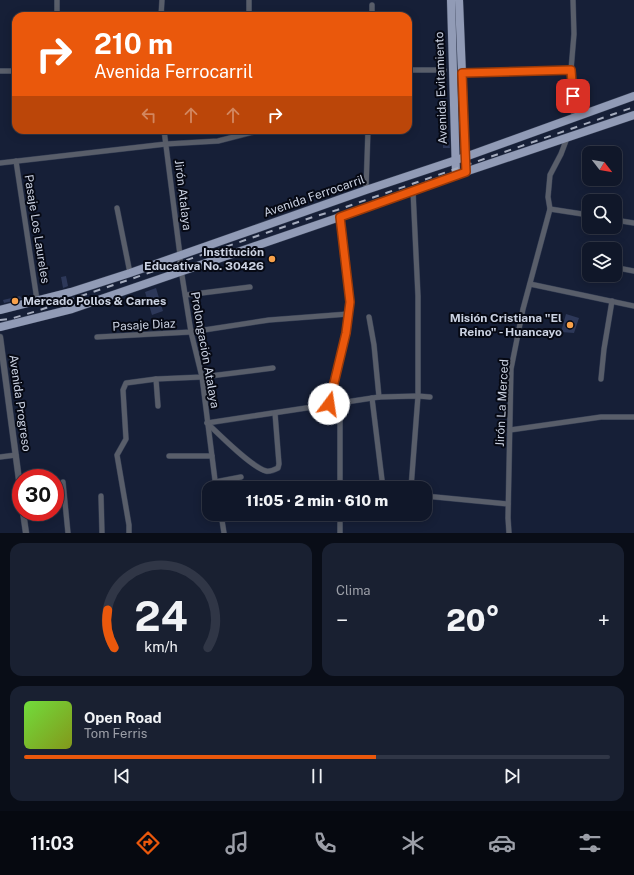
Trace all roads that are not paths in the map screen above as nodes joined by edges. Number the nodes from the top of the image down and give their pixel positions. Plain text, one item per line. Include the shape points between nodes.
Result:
1 (57, 0) edge
2 (162, 0) edge
3 (249, 0) edge
4 (452, 0) edge
5 (459, 0) edge
6 (573, 0) edge
7 (372, 5) dead end
8 (57, 12) edge
9 (161, 12) edge
10 (249, 12) edge
11 (372, 12) edge
12 (412, 70) edge
13 (444, 70) dead end
14 (571, 70) junction
15 (0, 71) edge
16 (12, 71) edge
17 (462, 73) junction
18 (634, 96) edge
19 (634, 115) edge
20 (574, 118) junction
21 (165, 134) edge
22 (245, 134) edge
23 (368, 134) edge
24 (567, 138) junction
25 (166, 144) junction
26 (465, 157) junction
27 (455, 160) junction
28 (16, 162) junction
29 (0, 163) edge
30 (466, 172) junction
31 (456, 175) junction
32 (366, 190) junction
33 (413, 191) junction
34 (118, 208) dead end
35 (550, 209) junction
36 (582, 214) edge
37 (340, 217) junction
38 (622, 221) edge
39 (634, 223) edge
40 (180, 259) junction
41 (622, 269) edge
42 (634, 271) edge
43 (182, 272) junction
44 (130, 274) junction
45 (530, 284) junction
46 (250, 287) dead end
47 (186, 295) junction
48 (37, 300) junction
49 (612, 301) junction
50 (634, 306) edge
51 (0, 310) edge
52 (348, 314) junction
53 (369, 317) dead end
54 (0, 327) edge
55 (191, 332) junction
56 (0, 337) edge
57 (97, 338) dead end
58 (273, 368) dead end
59 (202, 377) junction
60 (156, 379) junction
61 (601, 379) dead end
62 (418, 396) junction
63 (379, 397) junction
64 (372, 398) junction
65 (430, 398) dead end
66 (340, 402) junction
67 (329, 404) junction
68 (158, 406) dead end
69 (275, 412) junction
70 (634, 417) edge
71 (207, 423) junction
72 (510, 430) junction
73 (16, 455) junction
74 (169, 456) dead end
75 (212, 456) junction
76 (0, 457) edge
77 (18, 469) edge
78 (241, 477) dead end
79 (340, 480) dead end
80 (215, 481) edge
81 (220, 481) edge
82 (382, 481) edge
83 (411, 481) edge
84 (64, 492) edge
85 (101, 496) dead end
86 (432, 497) edge
87 (508, 504) junction
88 (24, 521) edge
89 (222, 521) edge
90 (340, 523) dead end
91 (26, 533) edge
92 (68, 533) edge
93 (102, 533) edge
94 (129, 533) edge
95 (224, 533) edge
96 (340, 533) edge
97 (509, 533) edge

1 - 8 street
2 - 9 street
3 - 10 street
4 - 27 main road, Avenida Evitamiento
5 - 17 main road, Avenida Evitamiento
6 - 14 street
7 - 11 street
12 - 13 street
14 - 17 street
14 - 20 street
15 - 16 street
17 - 26 main road, Avenida Evitamiento
18 - 20 main road, Avenida Ferrocarril
19 - 24 main road
20 - 26 main road, Avenida Ferrocarril
21 - 25 street, Jirón Atalaya
22 - 25 street via 218,141
23 - 32 street
24 - 30 main road
24 - 35 street, Jirón La Merced via 550,175
25 - 28 street
25 - 40 street, Jirón Atalaya
26 - 27 main road, Avenida Ferrocarril
26 - 30 main road, Avenida Evitamiento
27 - 31 main road, Avenida Evitamiento
27 - 32 main road, Avenida Ferrocarril
28 - 29 street
28 - 48 street, Pasaje Los Laureles
30 - 31 main road
31 - 33 main road
32 - 40 main road, Avenida Ferrocarril
33 - 37 main road
33 - 62 street via 418,296
34 - 44 street
35 - 36 street
35 - 45 street, Jirón La Merced
37 - 43 main road
37 - 52 street via 350,302
38 - 39 street
40 - 43 street, Prolongación Atalaya
40 - 44 main road, Avenida Ferrocarril
41 - 42 street
43 - 47 street, Prolongación Atalaya
43 - 54 main road via 72,309
44 - 48 main road, Avenida Ferrocarril
45 - 49 street
45 - 72 street, Jirón La Merced via 511,368
46 - 47 street
47 - 55 street, Prolongación Atalaya
48 - 51 main road, Avenida Ferrocarril
49 - 50 street
49 - 61 street
52 - 55 street, Pasaje Diaz via 269,320
52 - 67 street
53 - 63 street
55 - 57 street, Pasaje Diaz
55 - 59 street, Prolongación Atalaya
56 - 73 street, Avenida Progreso
58 - 59 street
59 - 60 street
59 - 71 street, Prolongación Atalaya
60 - 68 street
60 - 94 street via 126,383 123,386 126,439 117,455
62 - 63 street
62 - 65 street
62 - 83 street
63 - 64 street
64 - 66 street
64 - 82 street
66 - 67 street
66 - 79 street
67 - 69 street
69 - 71 street
69 - 71 street via 279,464 273,471 258,467 235,450
70 - 72 street via 602,417
71 - 75 street, Prolongación Atalaya
72 - 87 street, Jirón La Merced
73 - 76 street
73 - 77 street, Avenida Progreso
74 - 75 street
75 - 80 street, Prolongación Atalaya
78 - 81 street
84 - 92 street
85 - 93 street
86 - 87 street
87 - 97 street, Jirón La Merced
88 - 91 street
89 - 95 street
90 - 96 street

